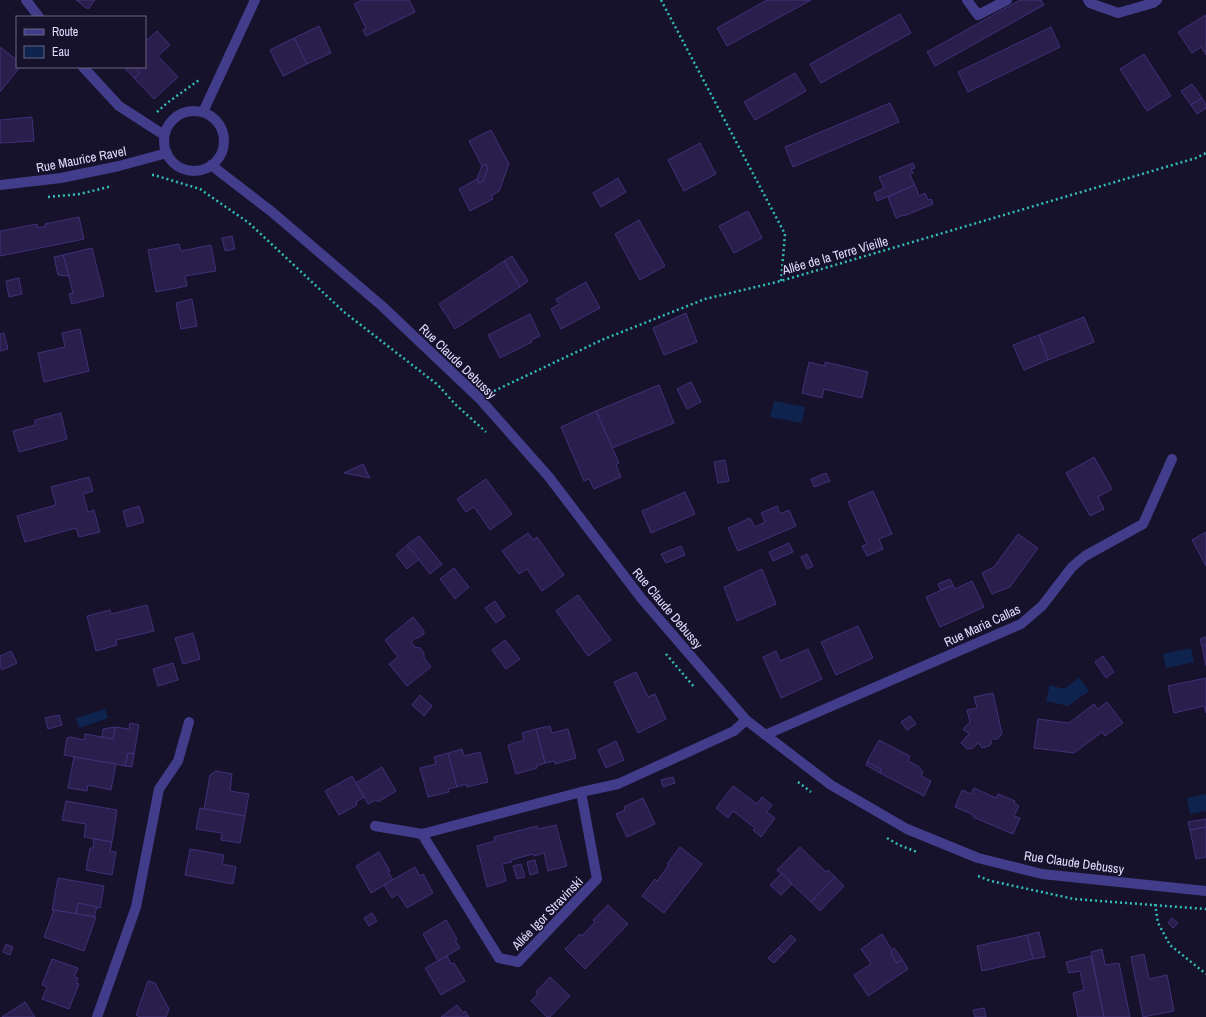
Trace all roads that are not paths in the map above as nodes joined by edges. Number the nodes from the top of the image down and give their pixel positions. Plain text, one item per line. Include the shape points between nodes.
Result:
1 (26, 0) edge
2 (254, 0) edge
3 (967, 0) edge
4 (1007, 0) edge
5 (1088, 0) edge
6 (1156, 0) edge
7 (38, 16) edge
8 (84, 68) edge
9 (203, 112) junction
10 (164, 135) junction
11 (167, 153) junction
12 (211, 165) junction
13 (0, 186) edge
14 (1172, 459) dead end
15 (746, 720) junction
16 (189, 722) dead end
17 (765, 735) junction
18 (581, 792) junction
19 (375, 826) dead end
20 (422, 834) junction
21 (1206, 891) edge
22 (97, 1017) edge

1 - 7 street
2 - 9 street
3 - 4 street via 978,15
5 - 6 street via 1118,13
8 - 10 street via 119,106
9 - 10 street via 180,115 168,125
9 - 12 street via 214,118 222,128 224,143 219,159
10 - 11 street
11 - 12 street via 170,160 182,169 196,172
11 - 13 street, Rue Maurice Ravel via 61,178
12 - 15 street, Rue Claude Debussy via 272,212 382,306 479,398 549,477 641,598
14 - 17 street, Rue Maria Callas via 1143,524 1085,556 1072,567 1042,606 1021,624
15 - 17 street, Rue Claude Debussy
15 - 18 street via 734,731 618,784
16 - 22 street via 178,761 158,789 136,907
17 - 21 street, Rue Claude Debussy via 838,789 907,829 978,858 1042,874
18 - 20 street
18 - 20 street, Allée Igor Stravinski via 597,879 518,962 499,958
19 - 20 street

